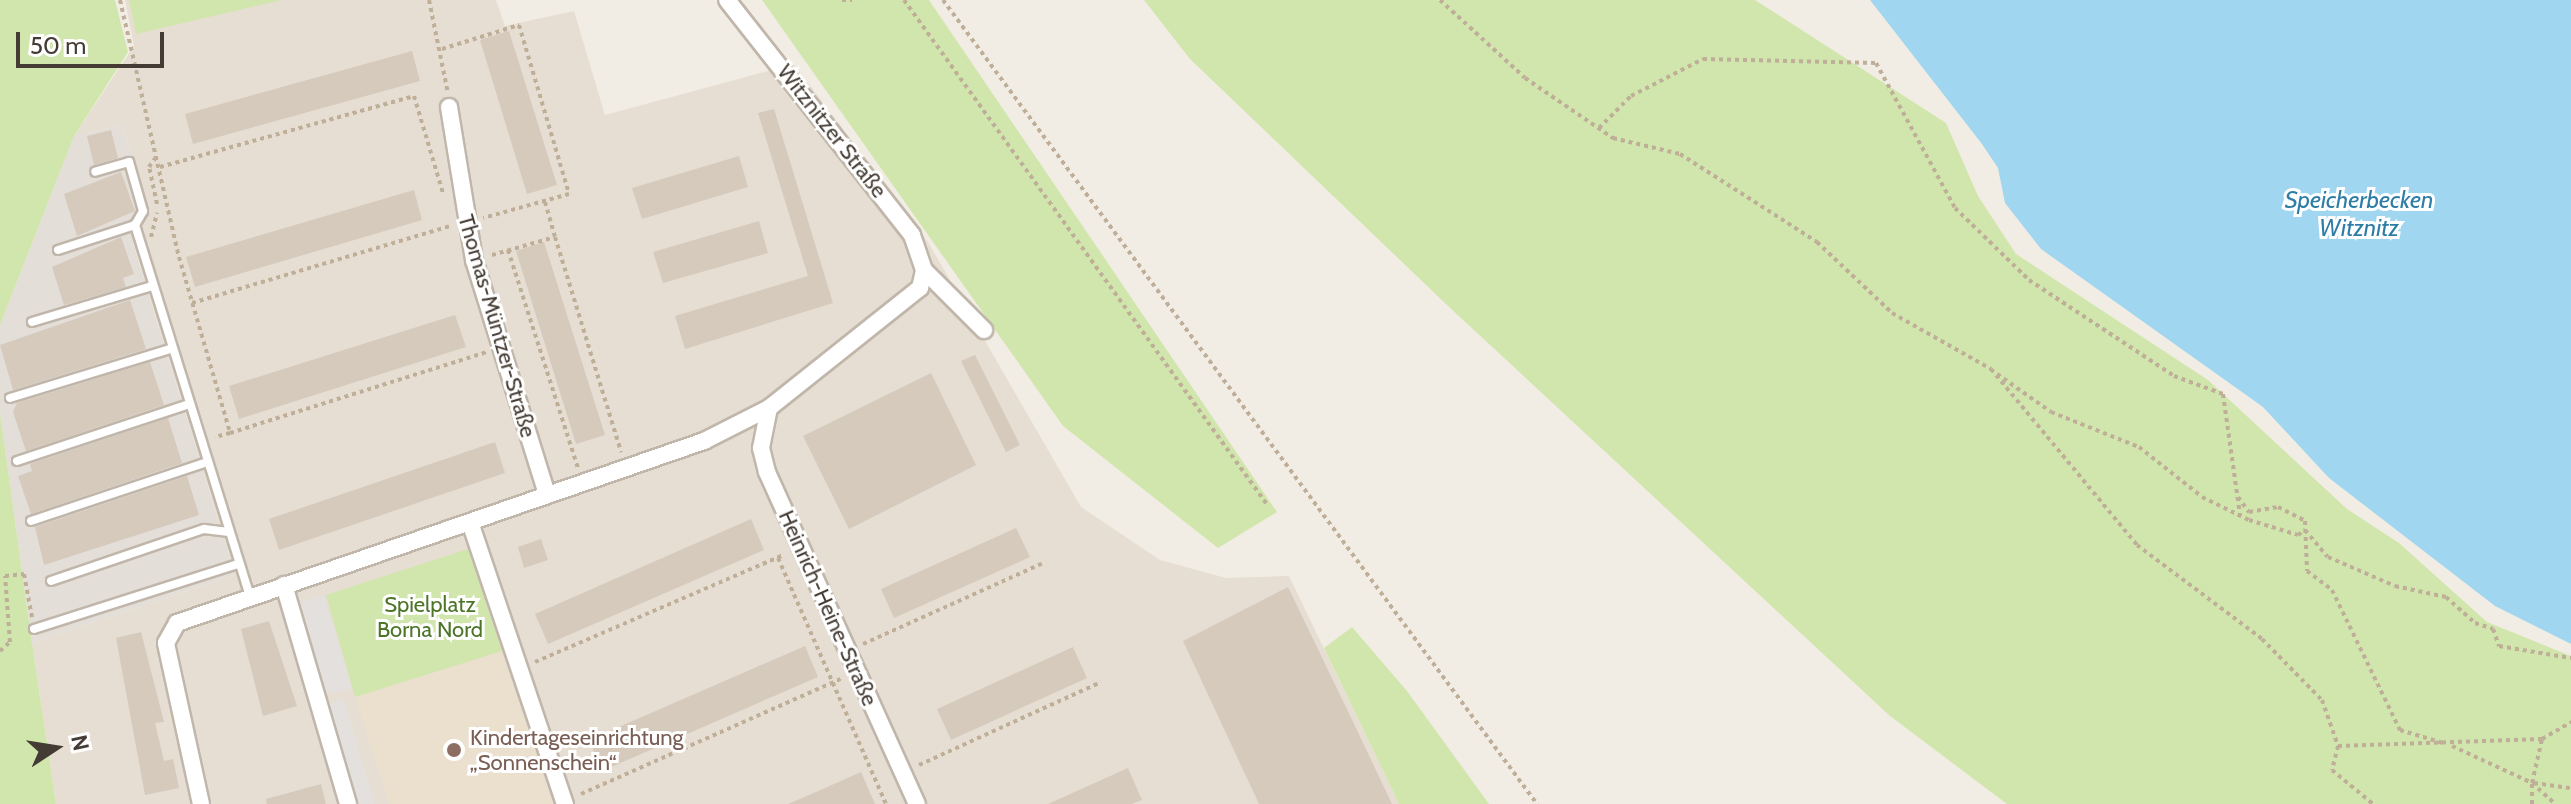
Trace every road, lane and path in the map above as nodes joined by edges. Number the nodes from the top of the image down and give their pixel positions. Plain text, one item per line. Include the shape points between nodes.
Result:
1 (120, 0) edge
2 (429, 0) edge
3 (727, 0) edge
4 (842, 0) edge
5 (852, 0) edge
6 (904, 0) edge
7 (943, 0) edge
8 (1440, 0) edge
9 (442, 49) junction
10 (449, 107) joint
11 (1599, 128) junction
12 (160, 167) junction
13 (95, 172) dead end
14 (444, 197) dead end
15 (545, 202) junction
16 (449, 211) dead end
17 (459, 224) junction
18 (135, 225) junction
19 (555, 237) junction
20 (457, 239) dead end
21 (58, 250) dead end
22 (508, 250) junction
23 (474, 260) junction
24 (924, 270) junction
25 (152, 286) junction
26 (192, 303) junction
27 (32, 322) dead end
28 (984, 330) dead end
29 (486, 337) dead end
30 (170, 349) junction
31 (495, 350) junction
32 (495, 366) dead end
33 (1991, 369) junction
34 (10, 398) dead end
35 (186, 405) junction
36 (769, 408) junction
37 (230, 433) junction
38 (198, 443) junction
39 (622, 457) dead end
40 (17, 461) dead end
41 (204, 463) junction
42 (579, 471) dead end
43 (547, 495) junction
44 (2237, 496) junction
45 (1266, 503) dead end
46 (2240, 515) junction
47 (31, 521) dead end
48 (470, 522) junction
49 (2305, 530) junction
50 (227, 532) junction
51 (801, 548) junction
52 (778, 558) junction
53 (1043, 563) dead end
54 (238, 564) junction
55 (51, 581) dead end
56 (284, 585) junction
57 (250, 597) junction
58 (34, 629) joint
59 (848, 650) junction
60 (0, 651) edge
61 (2571, 658) edge
62 (519, 669) junction
63 (858, 672) junction
64 (834, 682) junction
65 (1101, 682) dead end
66 (2571, 722) edge
67 (2542, 739) junction
68 (2451, 745) junction
69 (2338, 746) junction
70 (902, 772) junction
71 (2532, 783) junction
72 (2571, 788) edge
73 (564, 803) edge
74 (201, 804) edge
75 (348, 804) edge
76 (886, 804) edge
77 (917, 804) edge
78 (1537, 804) edge
79 (2373, 804) edge
80 (2532, 804) edge
81 (2555, 804) edge

1 - 12 path
2 - 9 path
3 - 24 street, Witznitzer Straße via 898,215
4 - 5 path
6 - 45 path
7 - 78 path
8 - 11 path via 1525,78
9 - 10 path
9 - 15 path via 519,25 569,194
10 - 17 street, Thomas-Müntzer-Straße
11 - 33 path via 1680,154 1817,242 1892,313
11 - 44 path via 1631,96 1703,59 1876,63 1955,208 1997,241 2029,280 2174,376 2223,394
12 - 14 path via 414,96
12 - 26 path
13 - 18 lane via 129,162 143,211
15 - 17 path
15 - 19 path
16 - 17 path
17 - 20 path
17 - 23 street, Thomas-Müntzer-Straße
17 - 26 path
18 - 21 lane
18 - 25 lane
19 - 22 path
19 - 39 path
22 - 23 path
22 - 42 path
23 - 31 street, Thomas-Müntzer-Straße
24 - 28 street, Witznitzer Straße
24 - 36 street via 920,288 893,313
25 - 27 lane
25 - 30 lane
26 - 37 path
29 - 31 path
30 - 34 lane
30 - 35 lane
31 - 32 path
31 - 37 path
31 - 43 street, Thomas-Müntzer-Straße
33 - 46 path via 2051,412 2139,447 2202,497
33 - 69 path via 2137,545 2262,639 2322,700
35 - 38 lane
35 - 40 lane
36 - 43 street via 704,441
36 - 51 street, Heinrich-Heine-Straße via 761,448
37 - 38 path
38 - 41 lane
41 - 47 lane
41 - 50 lane
43 - 48 street
44 - 46 path
44 - 49 path via 2249,512 2296,511
46 - 49 path via 2298,535
48 - 56 street
48 - 62 street
49 - 61 path via 2349,567 2446,597 2475,623 2493,629 2499,646
49 - 68 path via 2307,571 2332,590 2400,730
50 - 54 lane
50 - 55 lane via 204,529
51 - 52 path
51 - 59 street, Heinrich-Heine-Straße
52 - 62 path
52 - 64 path
53 - 59 path
54 - 57 lane
54 - 58 lane
56 - 57 street
56 - 75 street
57 - 74 street via 168,630
58 - 60 path via 24,574 5,576 10,642
59 - 63 street, Heinrich-Heine-Straße
62 - 73 street
63 - 64 path
63 - 70 street, Heinrich-Heine-Straße
64 - 73 path
64 - 76 path
65 - 70 path
66 - 67 path
67 - 68 path
67 - 71 path
68 - 69 path
68 - 71 path
69 - 79 path via 2332,770
70 - 77 street, Heinrich-Heine-Straße
71 - 72 path
71 - 80 path
71 - 81 path

